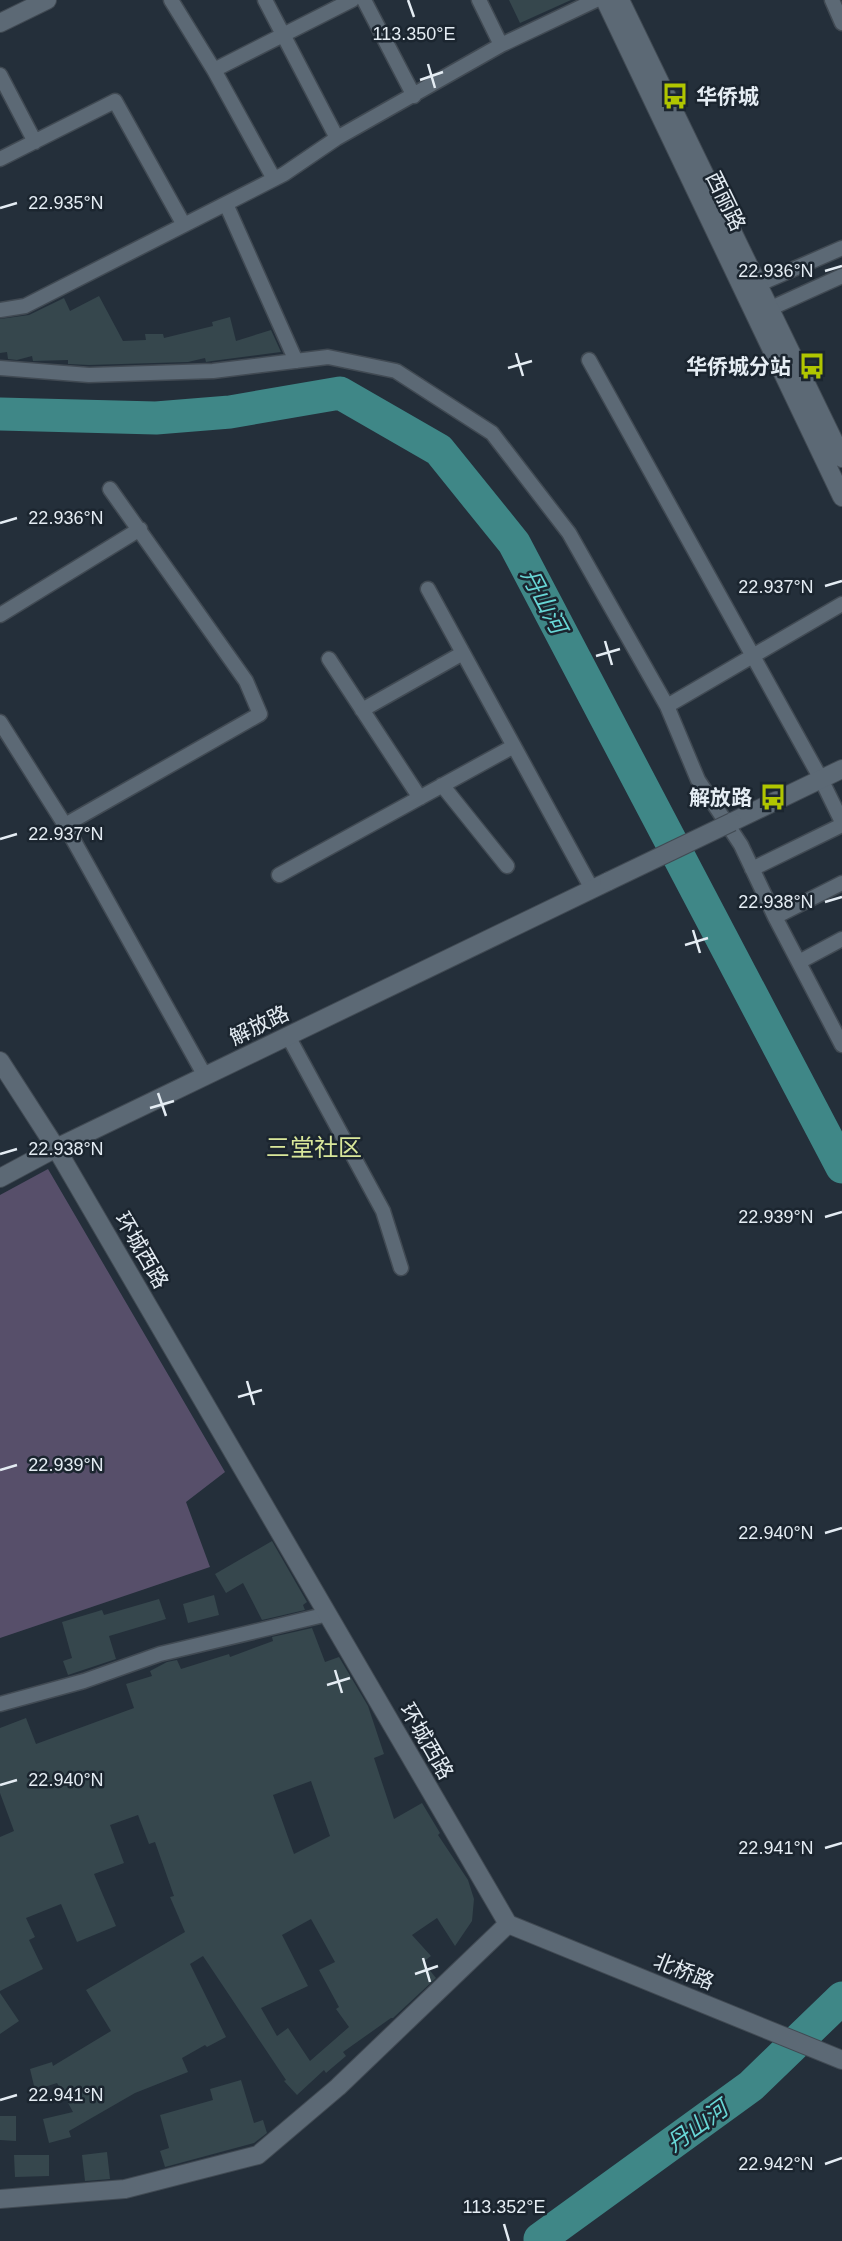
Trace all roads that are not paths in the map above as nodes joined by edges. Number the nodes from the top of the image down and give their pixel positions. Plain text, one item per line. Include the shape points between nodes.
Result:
1 (47, 0) edge
2 (171, 0) edge
3 (265, 0) edge
4 (352, 0) edge
5 (364, 0) edge
6 (479, 0) edge
7 (596, 0) edge
8 (605, 0) edge
9 (620, 0) edge
10 (832, 0) edge
11 (0, 23) edge
12 (842, 23) edge
13 (284, 35) junction
14 (501, 45) junction
15 (214, 70) junction
16 (0, 75) edge
17 (5, 95) edge
18 (414, 96) junction
19 (337, 138) junction
20 (35, 142) junction
21 (0, 159) edge
22 (274, 179) junction
23 (226, 204) junction
24 (184, 225) junction
25 (842, 248) edge
26 (842, 276) edge
27 (751, 288) junction
28 (0, 310) edge
29 (763, 312) junction
30 (589, 360) dead end
31 (296, 361) junction
32 (0, 368) edge
33 (842, 458) edge
34 (110, 489) dead end
35 (842, 497) edge
36 (140, 529) junction
37 (428, 589) dead end
38 (842, 604) edge
39 (0, 615) edge
40 (463, 653) junction
41 (753, 656) junction
42 (329, 659) dead end
43 (667, 706) junction
44 (362, 710) junction
45 (0, 722) edge
46 (514, 746) junction
47 (842, 769) edge
48 (821, 779) junction
49 (442, 785) junction
50 (420, 797) junction
51 (842, 823) edge
52 (65, 825) junction
53 (507, 866) dead end
54 (752, 869) junction
55 (279, 875) dead end
56 (842, 883) edge
57 (601, 885) junction
58 (775, 917) junction
59 (842, 939) edge
60 (799, 962) junction
61 (840, 1035) edge
62 (288, 1036) junction
63 (0, 1061) edge
64 (205, 1076) junction
65 (56, 1148) junction
66 (0, 1178) edge
67 (401, 1268) dead end
68 (328, 1614) junction
69 (0, 1704) edge
70 (508, 1924) junction
71 (837, 2058) edge
72 (0, 2199) edge

1 - 11 street
2 - 15 street
3 - 13 street
4 - 13 street
5 - 18 street
6 - 14 street
7 - 14 street
8 - 27 street, 西丽路
9 - 27 street, 西丽路
10 - 12 street
13 - 15 street
13 - 19 street
14 - 18 street
15 - 22 street
16 - 17 street
17 - 20 street
18 - 19 street
19 - 22 street
20 - 21 street
20 - 24 street via 115,101
22 - 23 street
23 - 24 street
23 - 31 street
24 - 28 street via 25,306
25 - 27 street
26 - 29 street
27 - 29 street, 西丽路
29 - 33 street, 西丽路
29 - 35 street, 西丽路
30 - 41 street
31 - 32 street via 213,371 103,374
31 - 43 street via 328,357 396,371 492,433 569,533
34 - 36 street
36 - 39 street
36 - 52 street via 246,681 260,713
37 - 40 street
38 - 41 street
40 - 44 street
40 - 46 street
41 - 43 street
41 - 48 street
42 - 44 street
43 - 54 street via 698,780
44 - 50 street
45 - 52 street
46 - 49 street
46 - 57 street
47 - 48 street, 解放路
48 - 51 street
48 - 57 street, 解放路, bridge
49 - 50 street
49 - 53 street
50 - 55 street
51 - 54 street
52 - 64 street
54 - 58 street
56 - 58 street
57 - 62 street, 解放路
58 - 60 street
59 - 60 street
60 - 61 street
62 - 64 street, 解放路
62 - 67 street via 383,1211
63 - 65 street, 环城西路
64 - 65 street, 解放路
65 - 66 street, 解放路
65 - 68 street, 环城西路
68 - 69 street via 160,1654
68 - 70 street, 环城西路
70 - 71 street, 北桥路
70 - 72 street via 338,2087 258,2155 125,2189

